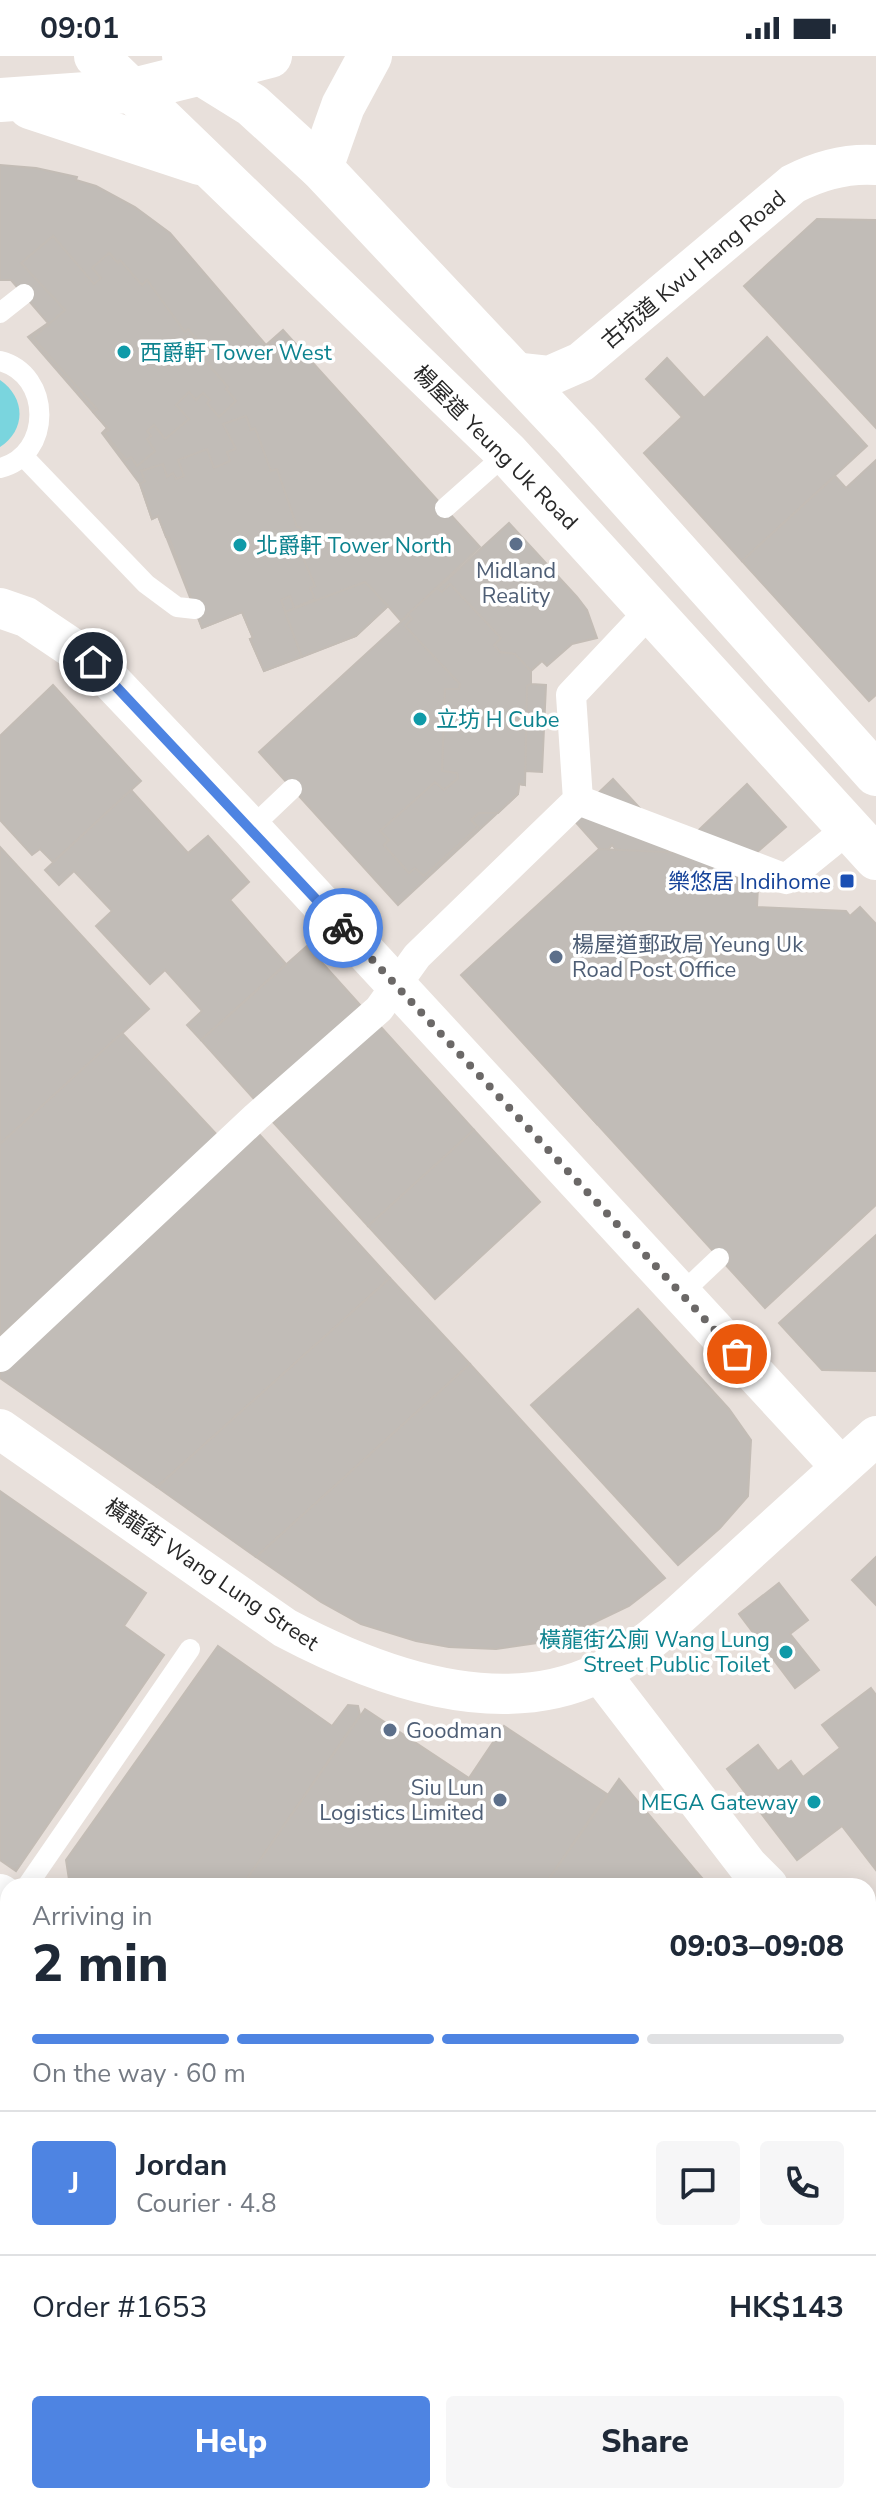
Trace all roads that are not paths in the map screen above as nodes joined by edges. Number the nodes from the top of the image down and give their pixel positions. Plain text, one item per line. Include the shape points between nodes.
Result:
1 (96, 56) edge
2 (270, 56) edge
3 (370, 56) edge
4 (193, 65) edge
5 (129, 91) junction
6 (4, 100) edge
7 (206, 165) junction
8 (876, 165) edge
9 (321, 168) junction
10 (24, 294) dead end
11 (0, 313) edge
12 (0, 361) edge
13 (512, 372) junction
14 (507, 453) junction
15 (23, 456) junction
16 (0, 468) edge
17 (445, 508) dead end
18 (0, 608) edge
19 (195, 609) dead end
20 (651, 610) junction
21 (876, 774) edge
22 (292, 789) dead end
23 (578, 800) junction
24 (251, 828) junction
25 (862, 843) edge
26 (396, 985) junction
27 (719, 1258) dead end
28 (681, 1294) junction
29 (0, 1357) edge
30 (0, 1429) edge
31 (876, 1436) edge
32 (841, 1467) junction
33 (190, 1649) dead end
34 (599, 1672) junction
35 (33, 1878) edge
36 (760, 1878) edge

1 - 5 main road, 楊屋道 Yeung Uk Road
2 - 4 main road
3 - 9 main road via 343,106
4 - 5 main road
4 - 9 main road via 252,105
5 - 6 main road
5 - 7 main road, 楊屋道 Yeung Uk Road
6 - 7 main road
7 - 14 main road, 楊屋道 Yeung Uk Road
8 - 13 street, 古坑道 Kwu Hang Road via 852,164 793,184 581,362 549,376
9 - 13 main road
10 - 11 lane
12 - 15 lane via 23,373 40,405 40,424
13 - 21 main road
14 - 17 lane
14 - 20 main road, 楊屋道 Yeung Uk Road
15 - 16 lane
15 - 19 lane via 146,584 177,607
18 - 24 street via 26,617 93,662
20 - 23 street via 571,695
20 - 25 main road, 楊屋道 Yeung Uk Road
22 - 24 lane
23 - 25 street via 786,879
23 - 26 street via 417,956
24 - 26 street
26 - 28 street
26 - 29 street via 379,1009
27 - 28 lane
28 - 32 street
30 - 34 street, 橫龍街 Wang Lung Street via 285,1628 334,1654 397,1678 466,1691 528,1692
31 - 32 street, 橫龍街 Wang Lung Street
32 - 34 street, 橫龍街 Wang Lung Street via 652,1639
33 - 35 lane
34 - 36 street

